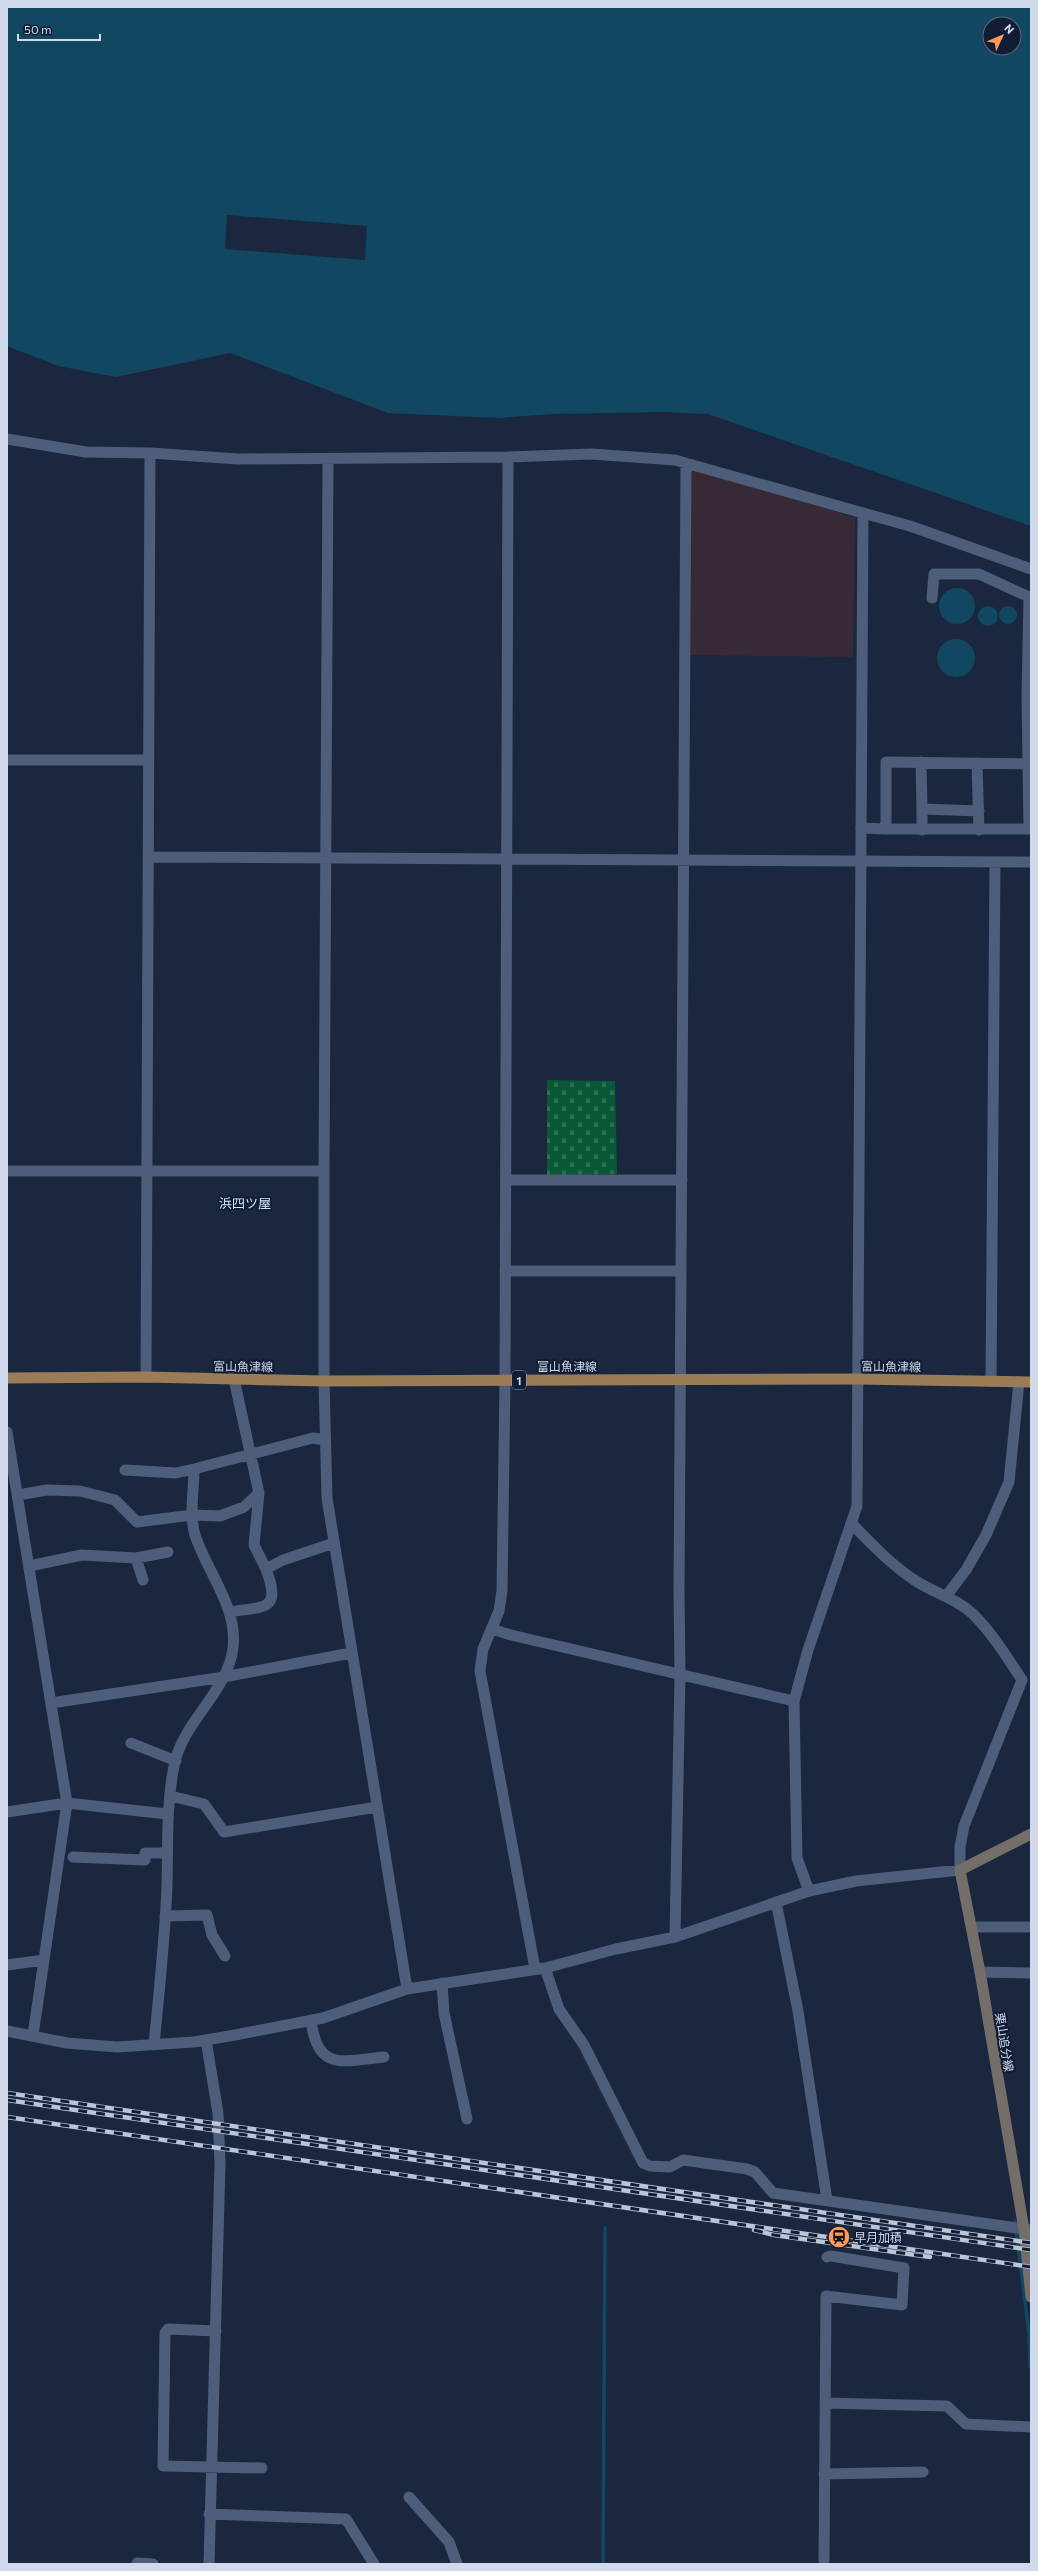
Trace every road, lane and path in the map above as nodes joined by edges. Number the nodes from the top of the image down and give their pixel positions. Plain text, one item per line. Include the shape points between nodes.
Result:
1 (7, 439) edge
2 (150, 453) junction
3 (508, 457) junction
4 (328, 460) junction
5 (686, 463) junction
6 (864, 513) junction
7 (1031, 569) edge
8 (1030, 597) edge
9 (932, 598) dead end
10 (1029, 696) edge
11 (7, 760) edge
12 (148, 760) junction
13 (921, 762) junction
14 (977, 763) junction
15 (1028, 764) junction
16 (922, 809) junction
17 (979, 811) junction
18 (860, 828) junction
19 (886, 829) junction
20 (1030, 829) edge
21 (922, 830) junction
22 (979, 830) junction
23 (326, 856) junction
24 (149, 857) junction
25 (506, 858) junction
26 (683, 860) junction
27 (994, 862) junction
28 (1031, 862) edge
29 (860, 863) junction
30 (7, 1171) edge
31 (147, 1171) junction
32 (324, 1171) junction
33 (506, 1180) junction
34 (682, 1180) junction
35 (506, 1271) junction
36 (681, 1271) junction
37 (146, 1377) junction
38 (7, 1378) edge
39 (234, 1379) junction
40 (681, 1379) junction
41 (857, 1379) junction
42 (505, 1380) junction
43 (324, 1381) junction
44 (991, 1381) junction
45 (1020, 1382) junction
46 (1031, 1382) edge
47 (7, 1432) edge
48 (325, 1440) junction
49 (251, 1453) junction
50 (194, 1469) junction
51 (125, 1470) dead end
52 (258, 1493) junction
53 (18, 1495) junction
54 (192, 1516) junction
55 (852, 1524) junction
56 (334, 1543) junction
57 (168, 1552) dead end
58 (136, 1558) junction
59 (29, 1566) junction
60 (266, 1569) junction
61 (143, 1580) dead end
62 (947, 1595) junction
63 (229, 1612) junction
64 (492, 1629) junction
65 (351, 1653) junction
66 (680, 1675) junction
67 (224, 1677) junction
68 (1027, 1680) edge
69 (794, 1701) junction
70 (51, 1703) junction
71 (131, 1743) dead end
72 (176, 1761) junction
73 (170, 1796) junction
74 (67, 1803) junction
75 (376, 1807) junction
76 (7, 1812) edge
77 (168, 1814) junction
78 (1031, 1834) edge
79 (167, 1853) junction
80 (73, 1856) dead end
81 (960, 1870) junction
82 (810, 1891) junction
83 (776, 1902) junction
84 (165, 1916) junction
85 (972, 1926) junction
86 (1031, 1927) edge
87 (675, 1937) junction
88 (225, 1956) dead end
89 (44, 1960) junction
90 (7, 1966) edge
91 (540, 1968) junction
92 (980, 1972) junction
93 (1031, 1973) edge
94 (442, 1983) junction
95 (407, 1989) junction
96 (311, 2020) junction
97 (7, 2031) edge
98 (33, 2035) junction
99 (206, 2040) junction
100 (154, 2045) junction
101 (384, 2057) dead end
102 (468, 2119) dead end
103 (827, 2200) junction
104 (1027, 2229) edge
105 (827, 2257) dead end
106 (1031, 2297) edge
107 (216, 2331) junction
108 (825, 2403) junction
109 (1031, 2427) edge
110 (211, 2468) junction
111 (262, 2468) dead end
112 (923, 2472) dead end
113 (824, 2474) junction
114 (409, 2497) dead end
115 (209, 2514) junction
116 (137, 2563) edge
117 (154, 2564) edge
118 (209, 2564) edge
119 (374, 2564) edge
120 (457, 2564) edge
121 (824, 2564) edge

1 - 2 street via 86,452
2 - 4 street via 238,459
2 - 12 street
3 - 4 street
3 - 5 street via 591,454 645,456
3 - 25 street
4 - 23 street
5 - 6 street
5 - 26 street
6 - 7 street via 910,526
6 - 18 street
8 - 9 street via 979,574 934,574
8 - 10 street
10 - 15 street
11 - 12 street
12 - 24 street
13 - 14 street
13 - 16 street
13 - 19 street via 886,762
14 - 15 street
14 - 17 street
15 - 20 street
16 - 17 street
16 - 21 street
17 - 22 street
18 - 19 street
18 - 29 street
19 - 21 street
20 - 22 street
21 - 22 street
23 - 24 street
23 - 25 street
23 - 32 street
24 - 31 street
25 - 26 street
25 - 33 street
26 - 29 street
26 - 34 street
27 - 28 street
27 - 29 street
27 - 44 street
29 - 41 street
30 - 31 street
31 - 32 street
31 - 37 street
32 - 43 street
33 - 34 street
33 - 35 street
34 - 36 street
35 - 36 street
35 - 42 street
36 - 40 street
37 - 38 main road, 富山魚津線 / 1
37 - 39 main road, 富山魚津線 / 1
39 - 43 main road, 富山魚津線 / 1
39 - 49 street
40 - 41 main road, 富山魚津線 / 1
40 - 42 main road, 富山魚津線 / 1
40 - 66 street
41 - 44 main road, 富山魚津線 / 1
41 - 55 street via 857,1506
42 - 43 main road, 富山魚津線 / 1
42 - 64 street via 502,1592 499,1611
43 - 48 street
44 - 45 main road, 富山魚津線 / 1
45 - 46 main road, 富山魚津線 / 1
45 - 62 street via 1009,1482 986,1534 966,1570
47 - 53 street
48 - 49 street via 313,1438
48 - 56 street via 327,1498
49 - 50 street
49 - 52 street
50 - 51 street via 176,1473
50 - 54 street
52 - 54 street via 244,1507 220,1516
52 - 60 street via 254,1545
53 - 54 street via 47,1490 80,1491 115,1500 137,1522
53 - 59 street
54 - 63 street via 201,1550
55 - 62 street via 886,1558 916,1581
55 - 69 street via 808,1650
56 - 60 street via 283,1560
56 - 65 street
57 - 58 street
58 - 59 street via 82,1555
58 - 61 street
59 - 70 street
60 - 63 street via 273,1588 272,1600 268,1605
62 - 68 street via 972,1614
63 - 67 street via 234,1648
64 - 66 street
64 - 91 street via 483,1649 480,1671
65 - 67 street
65 - 75 street
66 - 69 street
66 - 87 street
67 - 70 street
67 - 72 street via 186,1736
68 - 81 street via 964,1826 960,1847
69 - 82 street via 797,1858
70 - 74 street
71 - 72 street
72 - 73 street
73 - 75 street via 204,1804 224,1832
73 - 77 street
74 - 76 street
74 - 77 street
74 - 89 street
75 - 95 street
77 - 79 street
78 - 81 main road
79 - 80 street via 145,1853 145,1860
79 - 84 street
81 - 82 street via 856,1881
81 - 85 main road, 栗山追分線
82 - 83 street
83 - 87 street
83 - 103 street via 798,2011
84 - 88 street via 207,1915 212,1935
84 - 100 street
85 - 86 street
85 - 92 main road, 栗山追分線
87 - 91 street
89 - 90 street
89 - 98 street
91 - 94 street
91 - 103 street via 559,2009 584,2045 643,2163 670,2167 683,2160 748,2169 755,2172 773,2193
92 - 93 street
92 - 104 main road, 栗山追分線
94 - 95 street
94 - 102 street via 444,2013
95 - 96 street
96 - 99 street
96 - 101 street via 313,2040 326,2057 337,2062
97 - 98 street
98 - 100 street via 67,2043
99 - 100 street
99 - 107 street via 218,2113 220,2164
103 - 104 street
104 - 106 main road, 栗山追分線
105 - 108 street via 904,2268 902,2305 826,2296
107 - 110 street
107 - 110 street via 168,2329 165,2333 163,2466
108 - 109 street via 947,2406 966,2424
108 - 113 street
110 - 111 street
110 - 115 street
112 - 113 street
113 - 121 street
114 - 120 street via 449,2542
115 - 118 street
115 - 119 street via 346,2519
116 - 117 street

